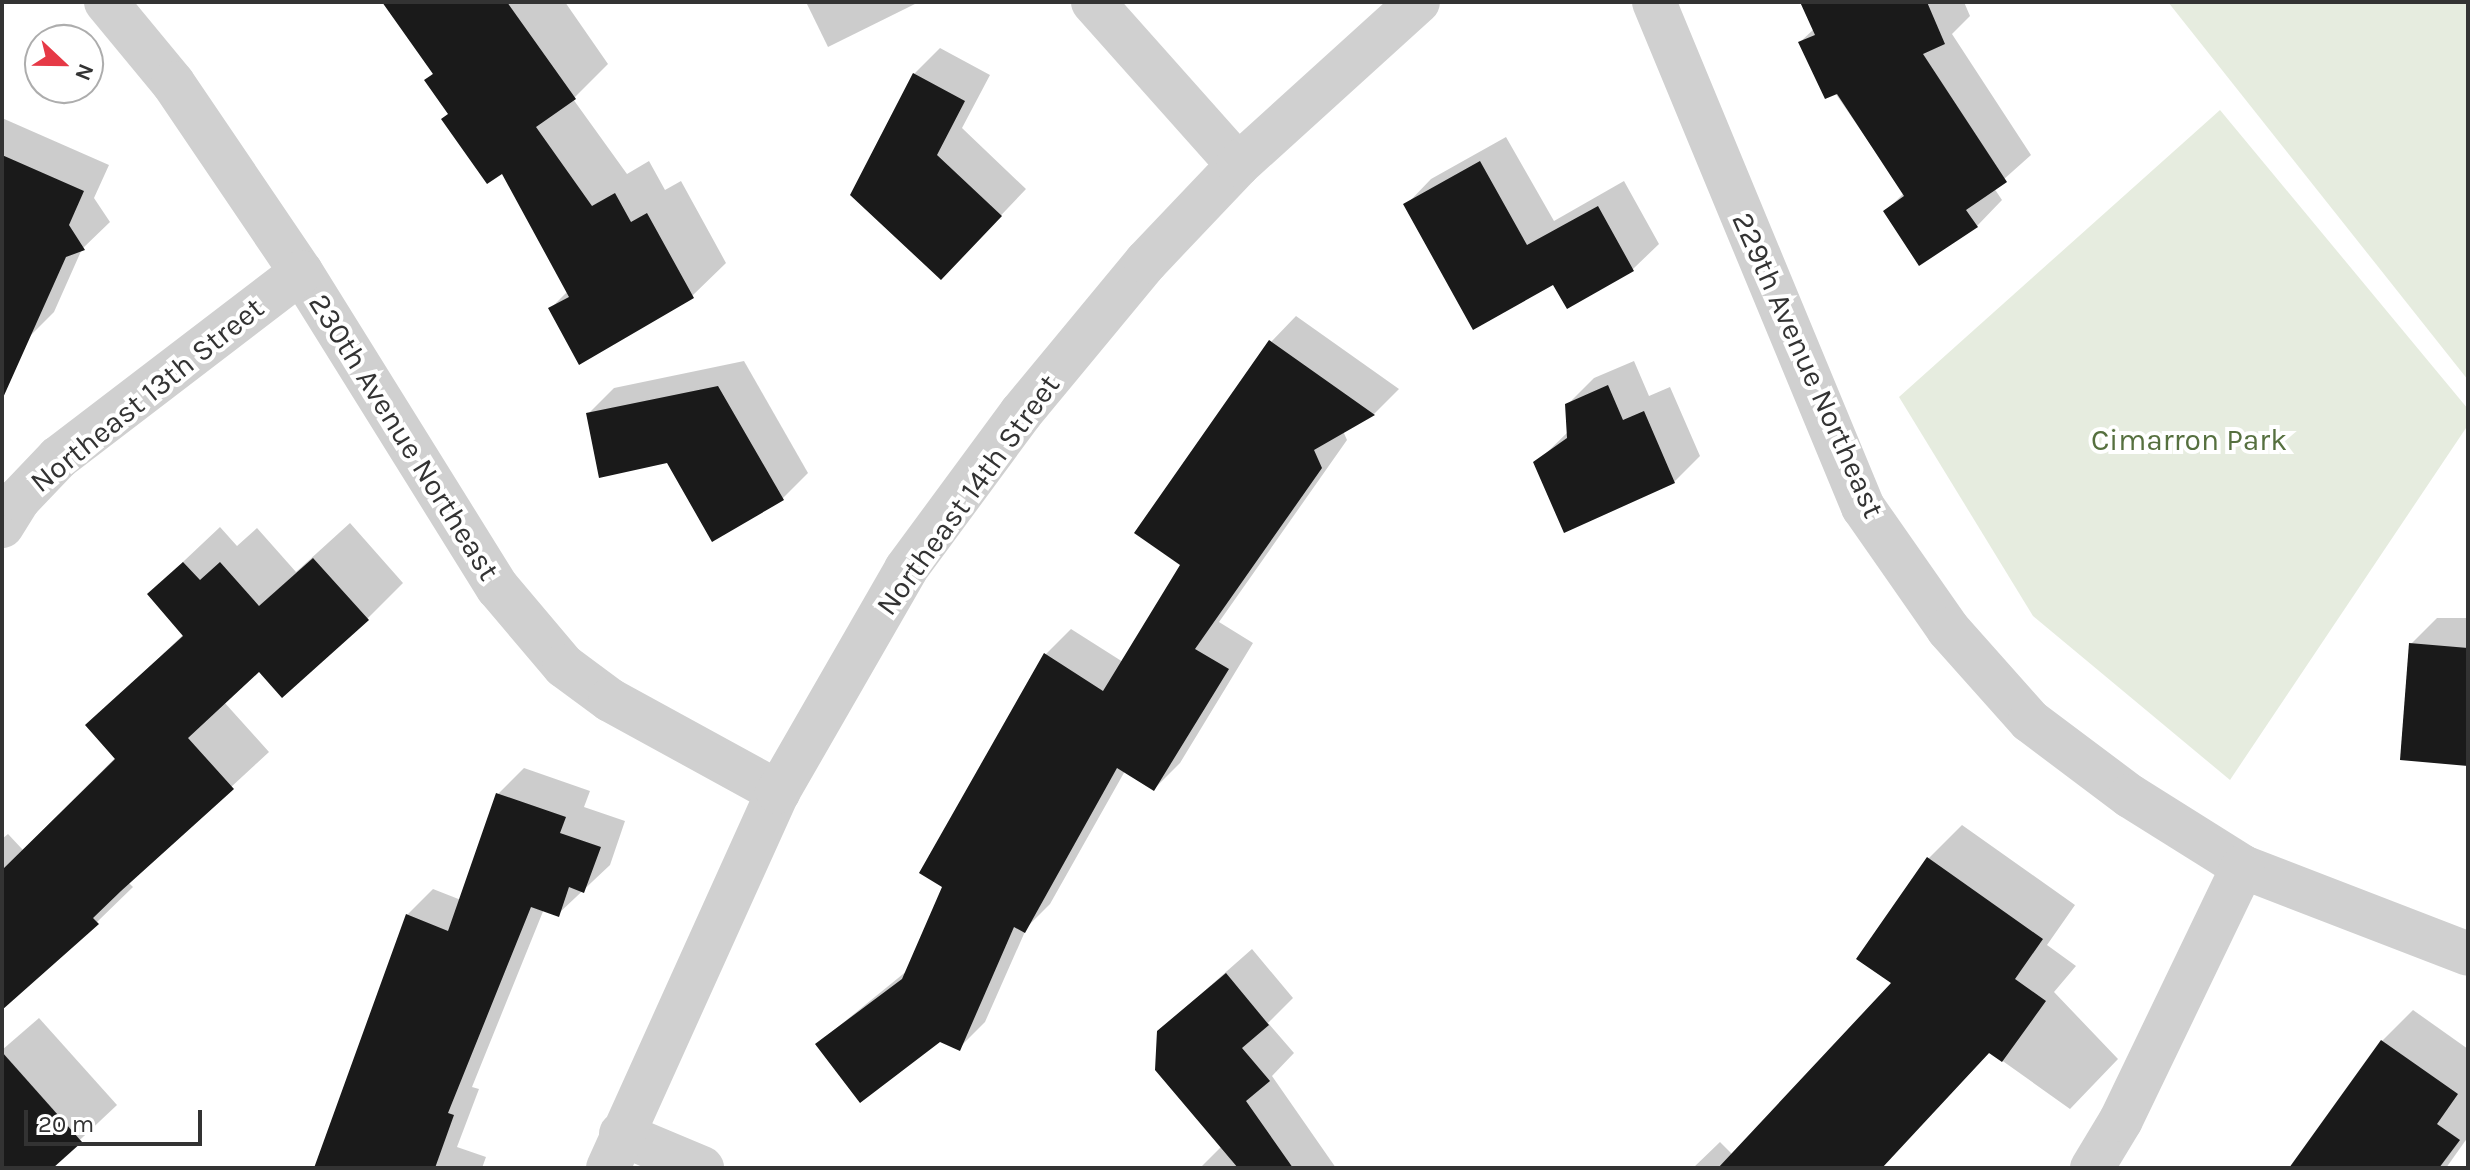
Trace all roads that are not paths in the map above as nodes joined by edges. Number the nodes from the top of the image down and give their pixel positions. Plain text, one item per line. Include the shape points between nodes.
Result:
1 (106, 2) edge
2 (1093, 2) edge
3 (1418, 2) edge
4 (1654, 2) edge
5 (1238, 165) junction
6 (301, 272) junction
7 (2, 526) edge
8 (778, 792) junction
9 (2243, 867) junction
10 (2468, 954) edge
11 (615, 1151) edge
12 (702, 1168) edge
13 (2092, 1168) edge

1 - 6 street, 230th Avenue Northeast via 173,83
2 - 5 street
3 - 5 street, Northeast 14th Street
4 - 9 street, 229th Avenue Northeast via 1863,507 1948,629 2030,721 2130,796
5 - 8 street, Northeast 14th Street via 1098,320 924,545
6 - 7 street, Northeast 13th Street via 58,458
6 - 8 street, 230th Avenue Northeast via 498,588 564,666 610,700
8 - 11 street, Northeast 14th Street
9 - 10 street, 229th Avenue Northeast
9 - 13 street via 2121,1120
11 - 12 street

